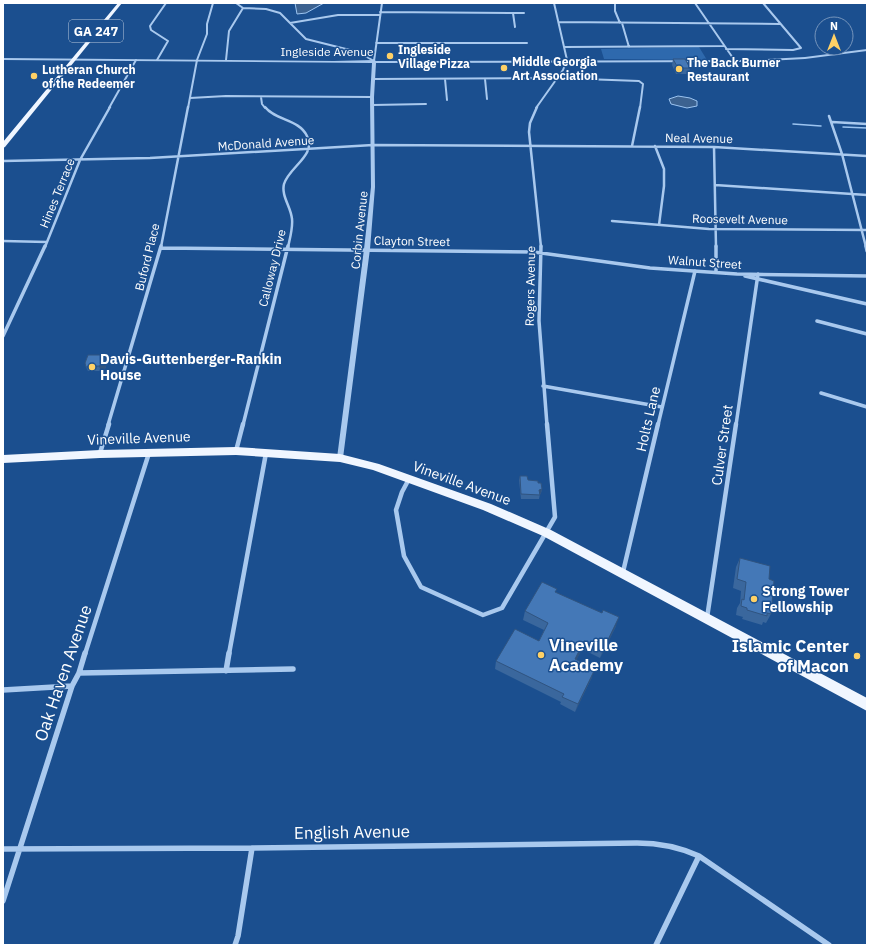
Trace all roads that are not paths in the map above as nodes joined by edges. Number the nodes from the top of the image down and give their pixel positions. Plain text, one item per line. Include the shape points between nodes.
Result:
1 (120, 3) edge
2 (166, 3) edge
3 (213, 3) edge
4 (236, 3) edge
5 (382, 3) edge
6 (554, 3) edge
7 (615, 3) edge
8 (628, 3) edge
9 (695, 3) edge
10 (763, 3) edge
11 (243, 8) junction
12 (513, 13) junction
13 (524, 13) dead end
14 (380, 14) junction
15 (559, 22) junction
16 (290, 23) junction
17 (621, 23) junction
18 (709, 23) junction
19 (780, 24) junction
20 (515, 27) dead end
21 (376, 43) junction
22 (527, 43) dead end
23 (724, 46) junction
24 (629, 47) junction
25 (565, 48) junction
26 (726, 49) junction
27 (867, 50) edge
28 (3, 59) edge
29 (74, 60) junction
30 (136, 60) junction
31 (157, 60) junction
32 (197, 60) junction
33 (226, 60) junction
34 (567, 60) junction
35 (374, 61) junction
36 (735, 61) junction
37 (557, 78) junction
38 (374, 79) junction
39 (445, 79) junction
40 (485, 79) junction
41 (261, 97) junction
42 (372, 97) junction
43 (190, 98) junction
44 (487, 99) dead end
45 (447, 100) dead end
46 (426, 104) dead end
47 (373, 105) junction
48 (830, 116) dead end
49 (832, 122) junction
50 (867, 124) edge
51 (3, 146) edge
52 (373, 146) junction
53 (530, 146) junction
54 (632, 146) junction
55 (655, 146) junction
56 (714, 147) junction
57 (309, 149) junction
58 (842, 154) junction
59 (867, 156) edge
60 (178, 157) junction
61 (80, 160) junction
62 (3, 161) edge
63 (715, 185) junction
64 (853, 194) junction
65 (867, 195) edge
66 (612, 221) dead end
67 (659, 225) junction
68 (715, 229) junction
69 (861, 230) junction
70 (867, 230) edge
71 (3, 241) edge
72 (47, 242) junction
73 (161, 248) junction
74 (287, 248) junction
75 (367, 249) junction
76 (867, 251) edge
77 (542, 253) junction
78 (695, 271) junction
79 (716, 272) junction
80 (758, 276) junction
81 (867, 276) edge
82 (867, 304) edge
83 (817, 321) dead end
84 (867, 334) edge
85 (3, 336) edge
86 (543, 386) junction
87 (821, 393) dead end
88 (662, 407) junction
89 (867, 407) edge
90 (236, 451) junction
91 (149, 452) junction
92 (266, 452) junction
93 (100, 454) junction
94 (340, 458) junction
95 (3, 459) edge
96 (409, 479) junction
97 (547, 533) junction
98 (623, 572) junction
99 (707, 618) junction
100 (293, 669) dead end
101 (226, 671) junction
102 (79, 673) junction
103 (72, 686) junction
104 (3, 690) edge
105 (867, 705) edge
106 (21, 848) junction
107 (252, 848) junction
108 (3, 849) edge
109 (699, 856) junction
110 (3, 901) edge
111 (235, 945) edge
112 (656, 945) edge
113 (829, 945) edge

1 - 29 main road, GA 247
2 - 31 street via 150,26 168,41
3 - 32 street, Buford Place via 207,34
4 - 11 street
5 - 14 street, Corbin Avenue
6 - 15 street
7 - 17 street via 615,11
8 - 9 street
9 - 18 street
10 - 19 street
11 - 16 street via 276,12 284,15
11 - 33 street via 231,26
12 - 13 street
12 - 14 street
12 - 20 street
14 - 16 street via 338,15
14 - 21 street, Corbin Avenue
15 - 17 street
15 - 25 street
16 - 35 street via 306,38 344,47
17 - 18 street
17 - 24 street
18 - 19 street
18 - 23 street
19 - 26 street via 801,47 800,49
21 - 22 street
21 - 35 street, Corbin Avenue
23 - 24 street
23 - 26 street
24 - 25 street
25 - 34 street
26 - 36 street
27 - 36 street, Ingleside Avenue via 806,58
28 - 29 street, Ingleside Avenue
29 - 30 street, Ingleside Avenue
29 - 51 main road, GA 247
30 - 31 street, Ingleside Avenue
30 - 61 street, Hines Terrace
31 - 32 street, Ingleside Avenue
32 - 33 street, Ingleside Avenue
32 - 43 street, Buford Place
33 - 35 street, Ingleside Avenue
34 - 35 street, Ingleside Avenue
34 - 36 street, Ingleside Avenue
34 - 37 street, Rogers Avenue
35 - 38 street, Corbin Avenue
37 - 40 street
37 - 53 street, Rogers Avenue via 532,115
37 - 54 street via 641,82 642,100
38 - 39 street
38 - 42 street, Corbin Avenue
39 - 40 street
39 - 45 street
40 - 44 street
41 - 42 street
41 - 43 street
41 - 57 street via 265,108 301,128 308,136
42 - 47 street, Corbin Avenue
43 - 60 street, Buford Place
46 - 47 street
47 - 52 street, Corbin Avenue
48 - 49 street
49 - 50 street
49 - 58 street
52 - 53 street, McDonald Avenue
52 - 57 street, McDonald Avenue
52 - 75 street, Corbin Avenue via 373,187
53 - 54 street, Neal Avenue
53 - 77 street, Rogers Avenue
54 - 55 street, Neal Avenue
55 - 56 street, Neal Avenue
55 - 67 street via 664,169
56 - 58 street, Neal Avenue
56 - 63 street
57 - 60 street, McDonald Avenue
57 - 74 street, Calloway Drive via 288,175 284,185 285,200 293,218
58 - 59 street, Neal Avenue
58 - 64 street
60 - 61 street, McDonald Avenue
60 - 73 street, Buford Place
61 - 62 street, McDonald Avenue
61 - 72 street, Hines Terrace
63 - 64 street
63 - 68 street
64 - 65 street
64 - 69 street
66 - 67 street, Roosevelt Avenue
67 - 68 street, Roosevelt Avenue
68 - 69 street, Roosevelt Avenue
68 - 79 street
69 - 70 street, Roosevelt Avenue
69 - 76 street
71 - 72 street
72 - 85 street, Hines Terrace
73 - 74 street, Clayton Street
73 - 93 street, Buford Place
74 - 75 street, Clayton Street
74 - 90 street, Calloway Drive
75 - 77 street, Clayton Street
75 - 94 street, Corbin Avenue
77 - 78 street, Walnut Street via 637,267
77 - 86 street, Rogers Avenue via 538,321
78 - 79 street, Walnut Street
78 - 88 street, Holts Lane
79 - 80 street, Walnut Street
80 - 81 street, Walnut Street
80 - 82 street
80 - 99 street, Culver Street
83 - 84 street
86 - 88 street
86 - 97 street, Rogers Avenue via 555,517
87 - 89 street
88 - 98 street, Holts Lane
90 - 91 main road, Vineville Avenue
90 - 92 main road, Vineville Avenue
91 - 93 main road, Vineville Avenue
91 - 102 street, Oak Haven Avenue
92 - 94 main road, Vineville Avenue
92 - 101 street
93 - 95 main road, Vineville Avenue
94 - 96 main road, Vineville Avenue
96 - 97 main road, Vineville Avenue via 487,507
96 - 97 street, Rogers Avenue via 396,510 404,556 421,587 483,615 502,608
97 - 98 main road, Vineville Avenue
98 - 99 main road, Vineville Avenue
99 - 105 main road, Vineville Avenue
100 - 101 street
101 - 102 street
102 - 103 street, Oak Haven Avenue
103 - 104 street
103 - 106 street, Oak Haven Avenue
106 - 107 street, English Avenue
106 - 108 street, English Avenue
106 - 110 street, Oak Haven Avenue
107 - 109 street, English Avenue via 644,843 672,845
107 - 111 street
109 - 112 street
109 - 113 street, English Avenue

